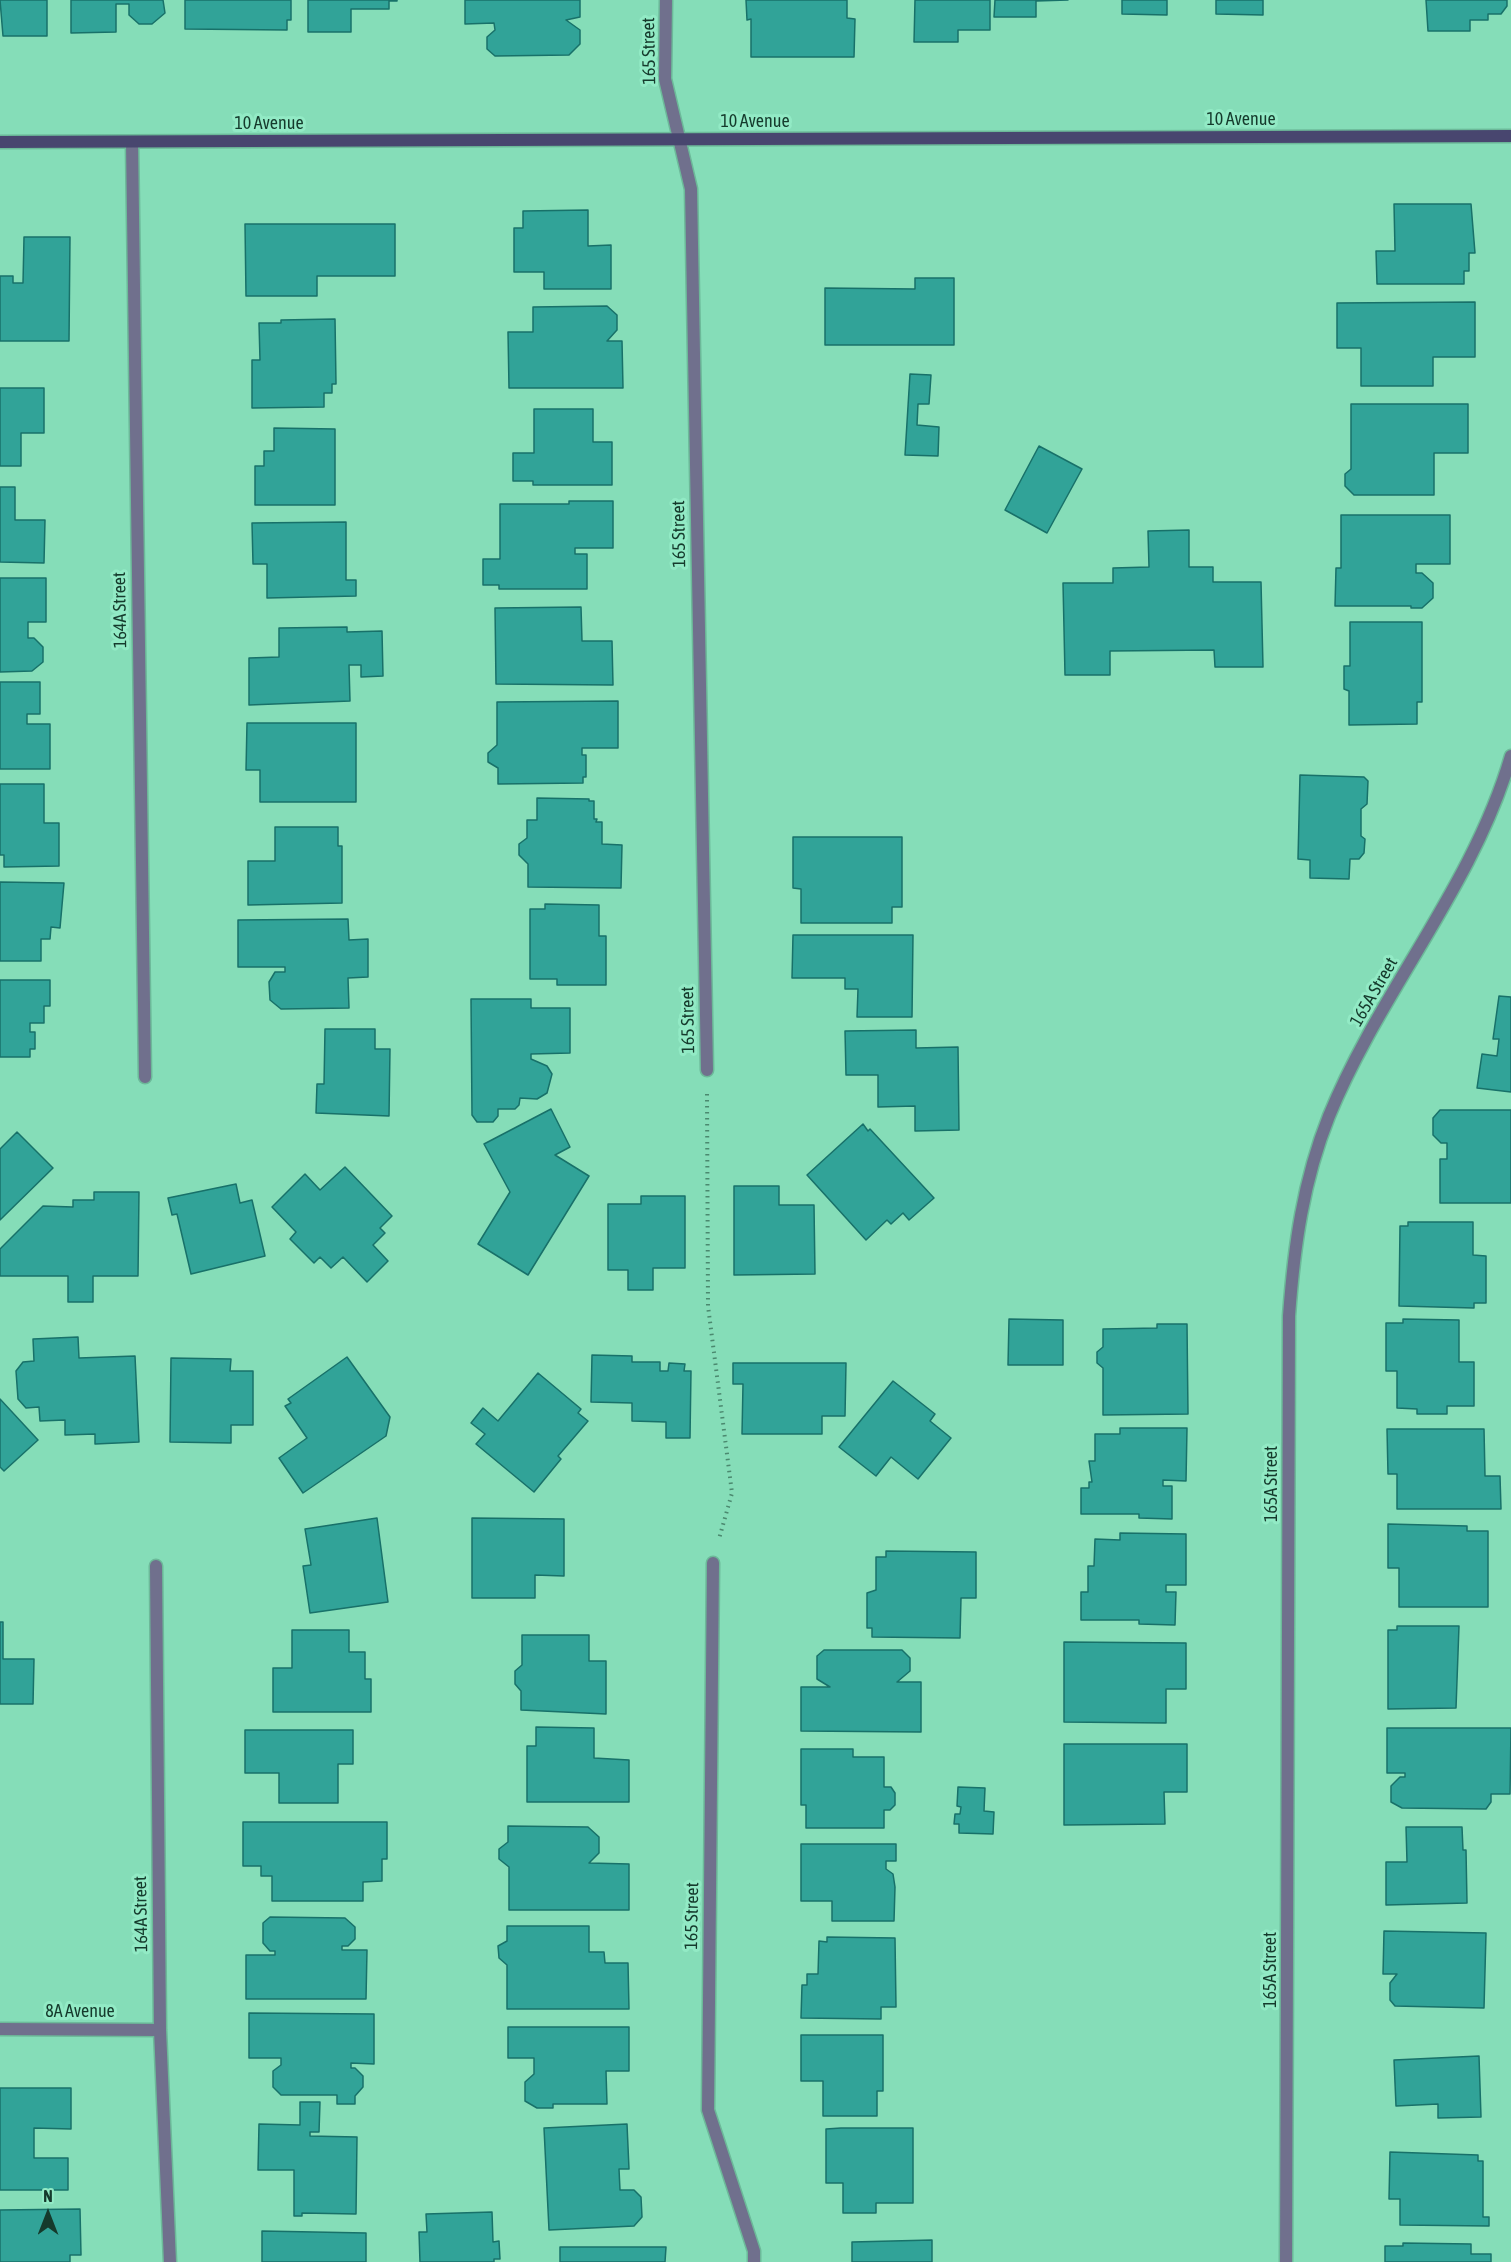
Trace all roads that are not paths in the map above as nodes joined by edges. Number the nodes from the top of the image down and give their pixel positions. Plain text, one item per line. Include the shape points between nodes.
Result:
1 (666, 0) edge
2 (1511, 136) edge
3 (678, 139) junction
4 (0, 142) edge
5 (132, 142) junction
6 (1511, 756) edge
7 (1509, 772) edge
8 (707, 1070) road end
9 (145, 1077) dead end
10 (713, 1563) road end
11 (156, 1566) dead end
12 (0, 2029) edge
13 (160, 2030) junction
14 (170, 2262) edge
15 (754, 2262) edge
16 (1286, 2262) edge

1 - 3 street, 165 Street via 665,79
2 - 3 street, 10 Avenue
3 - 5 street, 10 Avenue
3 - 8 street, 165 Street via 691,189
4 - 5 street, 10 Avenue
5 - 9 street, 164A Street
6 - 7 street, 165A Street
7 - 16 street, 165A Street via 1471,859 1359,1054 1329,1116 1307,1181 1294,1248 1289,1316
10 - 15 street, 165 Street via 708,2110 754,2251
11 - 13 street, 164A Street
12 - 13 street, 8A Avenue
13 - 14 street, 164A Street

